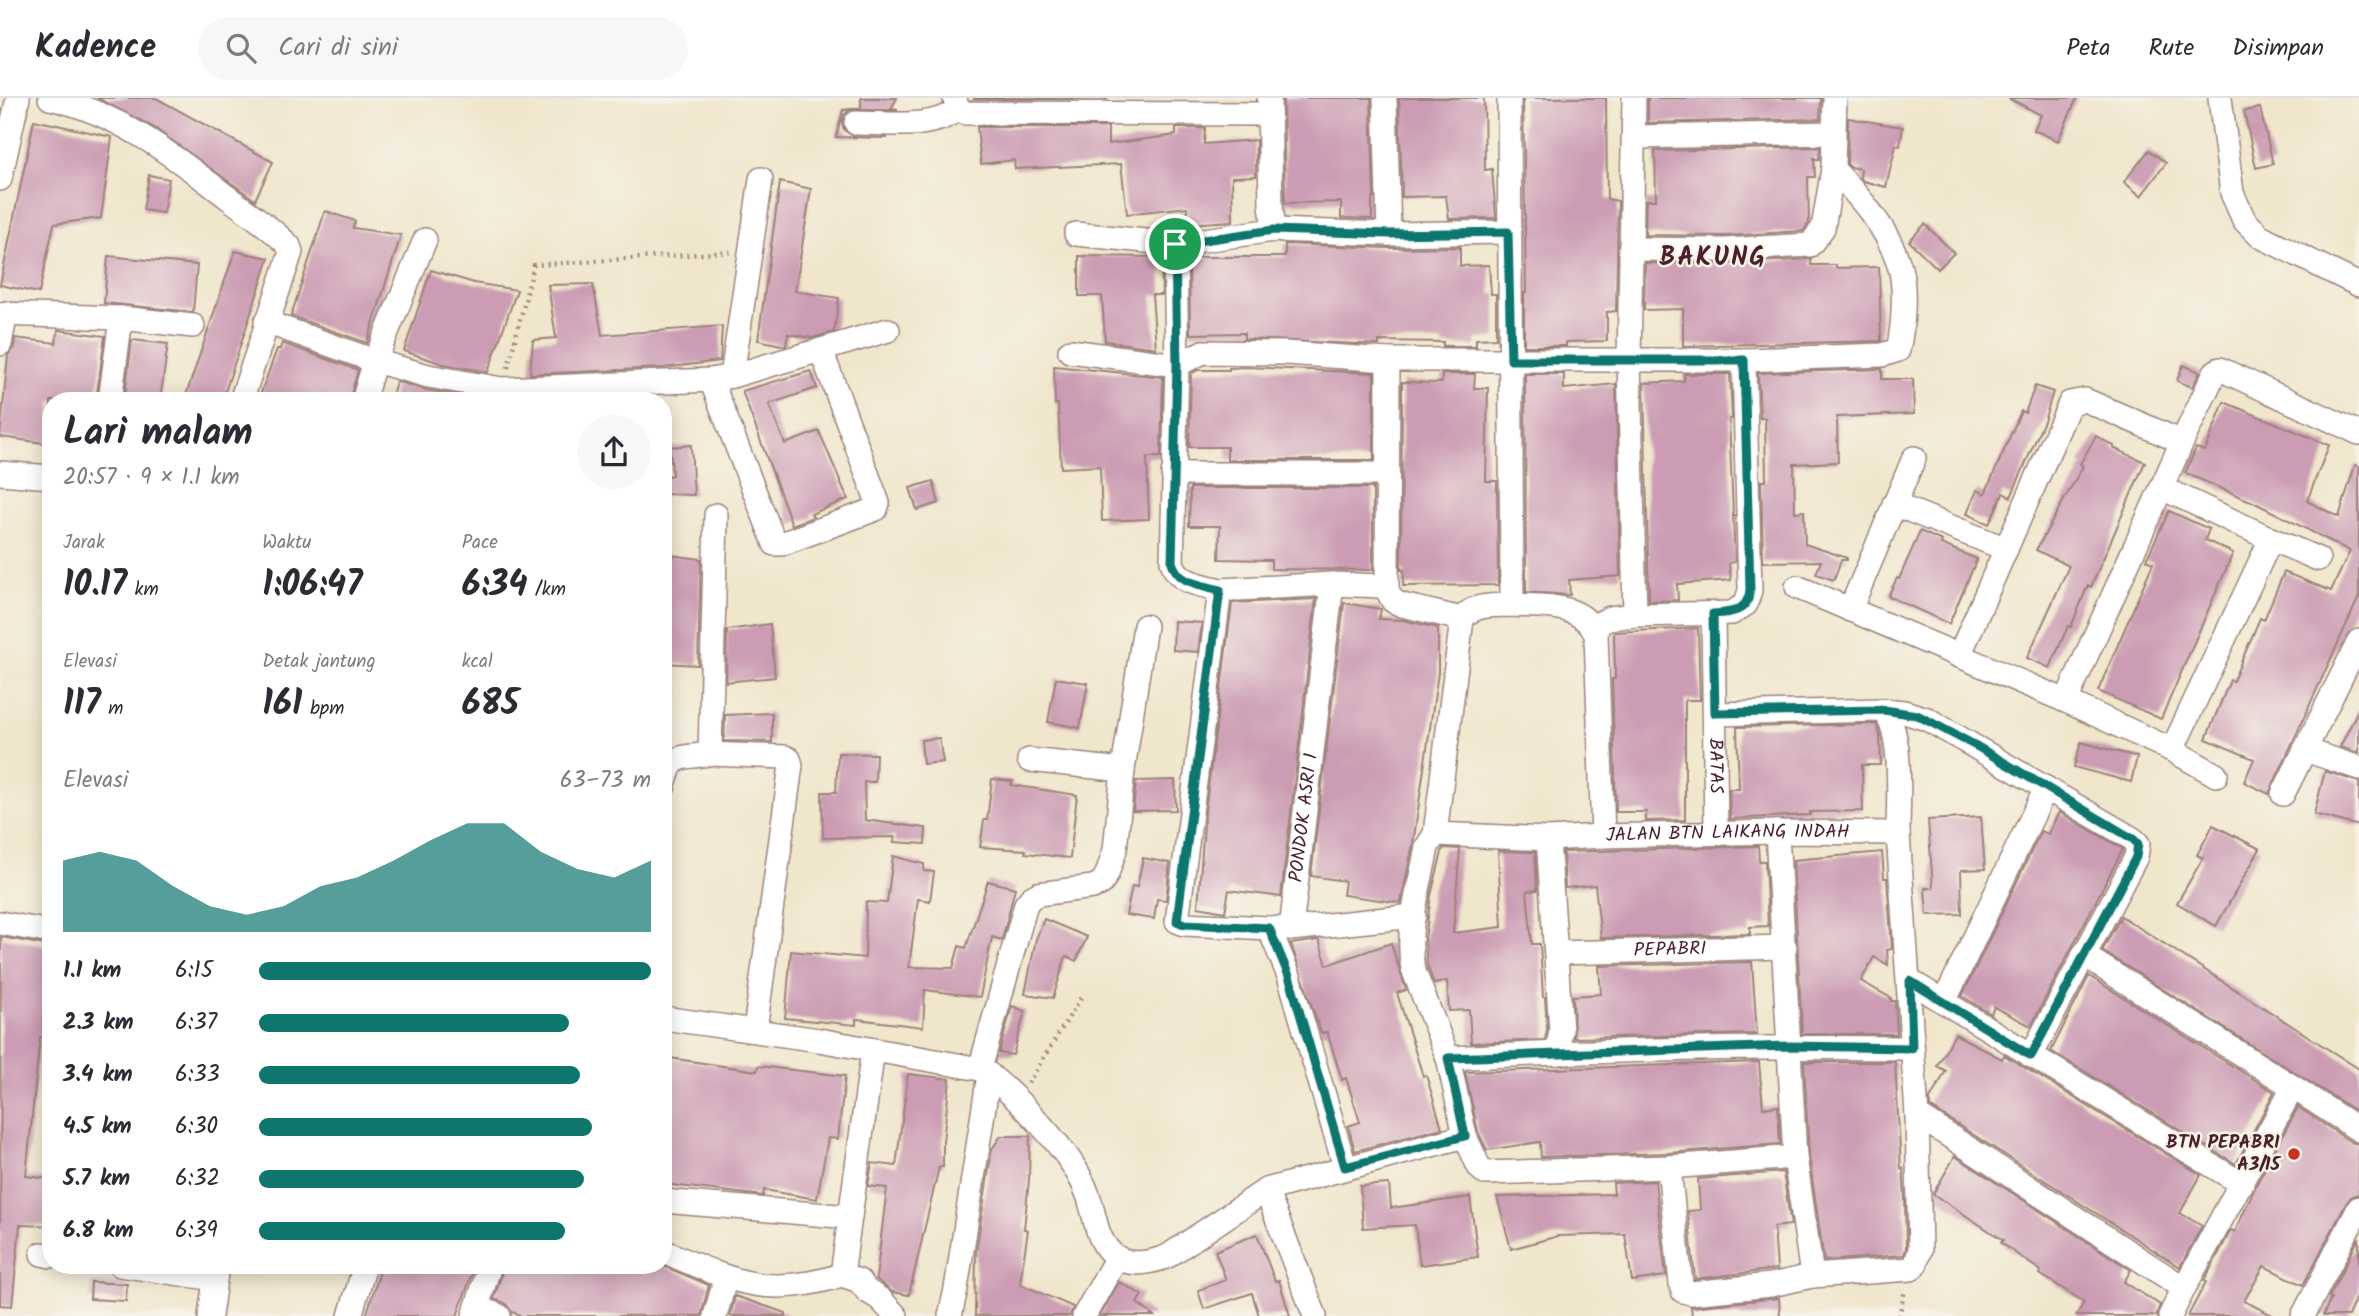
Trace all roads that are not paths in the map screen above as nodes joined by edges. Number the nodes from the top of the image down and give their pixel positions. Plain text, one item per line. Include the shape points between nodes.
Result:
1 (18, 98) edge
2 (50, 98) edge
3 (1385, 98) edge
4 (1509, 98) edge
5 (1634, 98) edge
6 (1835, 98) edge
7 (2220, 98) edge
8 (956, 104) edge
9 (1269, 106) edge
10 (856, 122) dead end
11 (1833, 133) junction
12 (1634, 138) junction
13 (1833, 169) junction
14 (0, 177) edge
15 (761, 179) dead end
16 (1274, 230) junction
17 (1508, 232) junction
18 (1076, 234) dead end
19 (1389, 234) junction
20 (425, 240) dead end
21 (1175, 244) junction
22 (1630, 249) junction
23 (2359, 285) edge
24 (3, 313) edge
25 (121, 318) junction
26 (266, 322) junction
27 (193, 326) dead end
28 (888, 330) dead end
29 (0, 344) edge
30 (821, 350) junction
31 (1070, 351) dead end
32 (1629, 359) junction
33 (1388, 360) junction
34 (1511, 360) junction
35 (1744, 360) junction
36 (375, 361) junction
37 (1177, 365) junction
38 (721, 378) junction
39 (111, 392) edge
40 (244, 392) edge
41 (366, 392) edge
42 (489, 392) edge
43 (540, 392) edge
44 (2359, 433) edge
45 (2182, 442) junction
46 (1914, 458) dead end
47 (0, 473) edge
48 (1173, 474) junction
49 (1387, 474) junction
50 (42, 476) edge
51 (2162, 488) junction
52 (1895, 504) junction
53 (716, 515) dead end
54 (2271, 539) junction
55 (2006, 549) junction
56 (2318, 559) dead end
57 (1332, 584) junction
58 (1797, 587) dead end
59 (1220, 590) junction
60 (1387, 590) junction
61 (1512, 605) junction
62 (1850, 610) junction
63 (1713, 614) junction
64 (1635, 615) junction
65 (1462, 619) junction
66 (1145, 626) dead end
67 (1596, 634) junction
68 (2359, 641) edge
69 (1959, 656) junction
70 (2066, 701) junction
71 (1884, 710) junction
72 (1715, 713) junction
73 (2172, 750) junction
74 (2305, 750) junction
75 (710, 754) junction
76 (1029, 760) dead end
77 (672, 762) edge
78 (2359, 768) edge
79 (1123, 770) junction
80 (2216, 775) dead end
81 (2046, 788) junction
82 (2283, 794) dead end
83 (1777, 832) junction
84 (1716, 833) junction
85 (1898, 833) junction
86 (1435, 834) junction
87 (1603, 836) junction
88 (1548, 839) junction
89 (1414, 916) junction
90 (0, 923) edge
91 (1280, 929) junction
92 (42, 930) edge
93 (1785, 947) junction
94 (1556, 953) junction
95 (2083, 955) junction
96 (1910, 981) junction
97 (1944, 1002) junction
98 (672, 1019) edge
99 (755, 1030) junction
100 (1789, 1046) junction
101 (1912, 1048) junction
102 (873, 1050) junction
103 (1556, 1053) junction
104 (2031, 1056) junction
105 (1448, 1058) junction
106 (984, 1072) junction
107 (2293, 1087) junction
108 (1917, 1115) junction
109 (2359, 1130) edge
110 (1465, 1136) junction
111 (1795, 1157) junction
112 (1345, 1167) junction
113 (1669, 1167) junction
114 (2242, 1184) junction
115 (1266, 1190) junction
116 (672, 1202) edge
117 (2359, 1208) edge
118 (850, 1217) junction
119 (672, 1255) edge
120 (1117, 1257) junction
121 (216, 1274) edge
122 (363, 1274) edge
123 (487, 1274) edge
124 (842, 1275) junction
125 (1812, 1276) junction
126 (726, 1278) junction
127 (2184, 1288) junction
128 (476, 1312) edge
129 (210, 1316) edge
130 (351, 1316) edge
131 (499, 1316) edge
132 (715, 1316) edge
133 (896, 1316) edge
134 (950, 1316) edge
135 (1084, 1316) edge
136 (1315, 1316) edge
137 (2170, 1316) edge
138 (2302, 1316) edge

1 - 14 street
2 - 26 street via 103,114 139,134 283,240 291,252
3 - 19 street
4 - 17 street
5 - 12 street
6 - 11 street
7 - 23 street via 2232,193 2244,220 2260,236
8 - 9 street via 980,113
8 - 10 street via 950,116 921,123
9 - 16 street
11 - 12 street
11 - 13 street
12 - 22 street
13 - 22 street via 1823,228 1810,245
13 - 35 street via 1866,205 1901,269 1898,350 1882,355
15 - 38 street via 751,250
16 - 19 street
16 - 21 street
17 - 19 street
17 - 34 street
18 - 21 street
20 - 36 street
21 - 37 street
22 - 32 street
24 - 25 street
24 - 29 street
25 - 27 street
25 - 39 street
26 - 36 street
26 - 40 street
28 - 30 street
30 - 38 street
30 - 38 street via 878,503 870,513 781,544 772,540
31 - 37 street
32 - 34 street
32 - 35 street
32 - 64 street
33 - 34 street
33 - 37 street via 1203,352
33 - 49 street
34 - 61 street
35 - 63 street via 1749,597 1732,613
36 - 41 street
36 - 42 street
37 - 48 street
38 - 43 street
44 - 45 street via 2220,369
45 - 51 street
45 - 55 street via 2085,400 2070,403
46 - 52 street
47 - 50 street
48 - 49 street
48 - 59 street via 1175,572
49 - 60 street
51 - 54 street
51 - 70 street
52 - 55 street
52 - 62 street
53 - 75 street
54 - 56 street
54 - 73 street
55 - 69 street
57 - 59 street
57 - 60 street
57 - 91 street, PONDOK ASRI 1
58 - 62 street
59 - 91 street via 1177,921
60 - 65 street via 1402,606
61 - 65 street via 1479,607
61 - 67 street via 1575,612 1591,622
62 - 69 street
63 - 64 street
63 - 72 street, BATAS
64 - 67 street via 1604,620
65 - 86 street
66 - 79 street
67 - 87 street, JALAN BTN LAIKANG INDAH
68 - 74 street
69 - 70 street
70 - 73 street
71 - 72 street
71 - 81 street via 1927,719
71 - 85 street via 1896,737
72 - 84 street, BATAS
73 - 80 street
74 - 78 street
74 - 82 street
75 - 77 street
75 - 99 street via 785,757 791,765
76 - 79 street
79 - 106 street via 1115,850 1102,883 1038,894 1026,904
81 - 95 street via 2138,844 2136,857
81 - 97 street
83 - 84 street, JALAN BTN LAIKANG INDAH
83 - 85 street, JALAN BTN LAIKANG INDAH
83 - 93 street
84 - 87 street, JALAN BTN LAIKANG INDAH
85 - 96 street
86 - 88 street
86 - 89 street via 1427,847
87 - 88 street
88 - 94 street
89 - 91 street
89 - 105 street via 1413,969
90 - 92 street
91 - 112 street via 1289,976
93 - 94 street, PEPABRI
93 - 100 street
94 - 103 street via 1561,1030
95 - 104 street
95 - 107 street
96 - 97 street
96 - 101 street
97 - 104 street
98 - 99 street
99 - 102 street
100 - 101 street
100 - 103 street
100 - 111 street
101 - 108 street
102 - 106 street
102 - 118 street
103 - 105 street
104 - 114 street
105 - 110 street
106 - 120 street via 1058,1145 1076,1170 1098,1233
106 - 134 street
107 - 109 street
107 - 114 street
108 - 125 street via 1920,1250 1916,1263 1911,1269
108 - 127 street
110 - 112 street
110 - 113 street via 1485,1172
111 - 113 street
111 - 125 street
112 - 115 street
113 - 125 street via 1683,1292 1771,1285
114 - 127 street
115 - 120 street via 1168,1256 1141,1262
115 - 136 street
116 - 118 street
117 - 138 street
118 - 124 street
119 - 126 street
120 - 135 street
121 - 129 street
122 - 130 street
123 - 128 street
124 - 126 street via 791,1288
124 - 133 street via 859,1281
126 - 132 street
127 - 137 street
128 - 131 street

